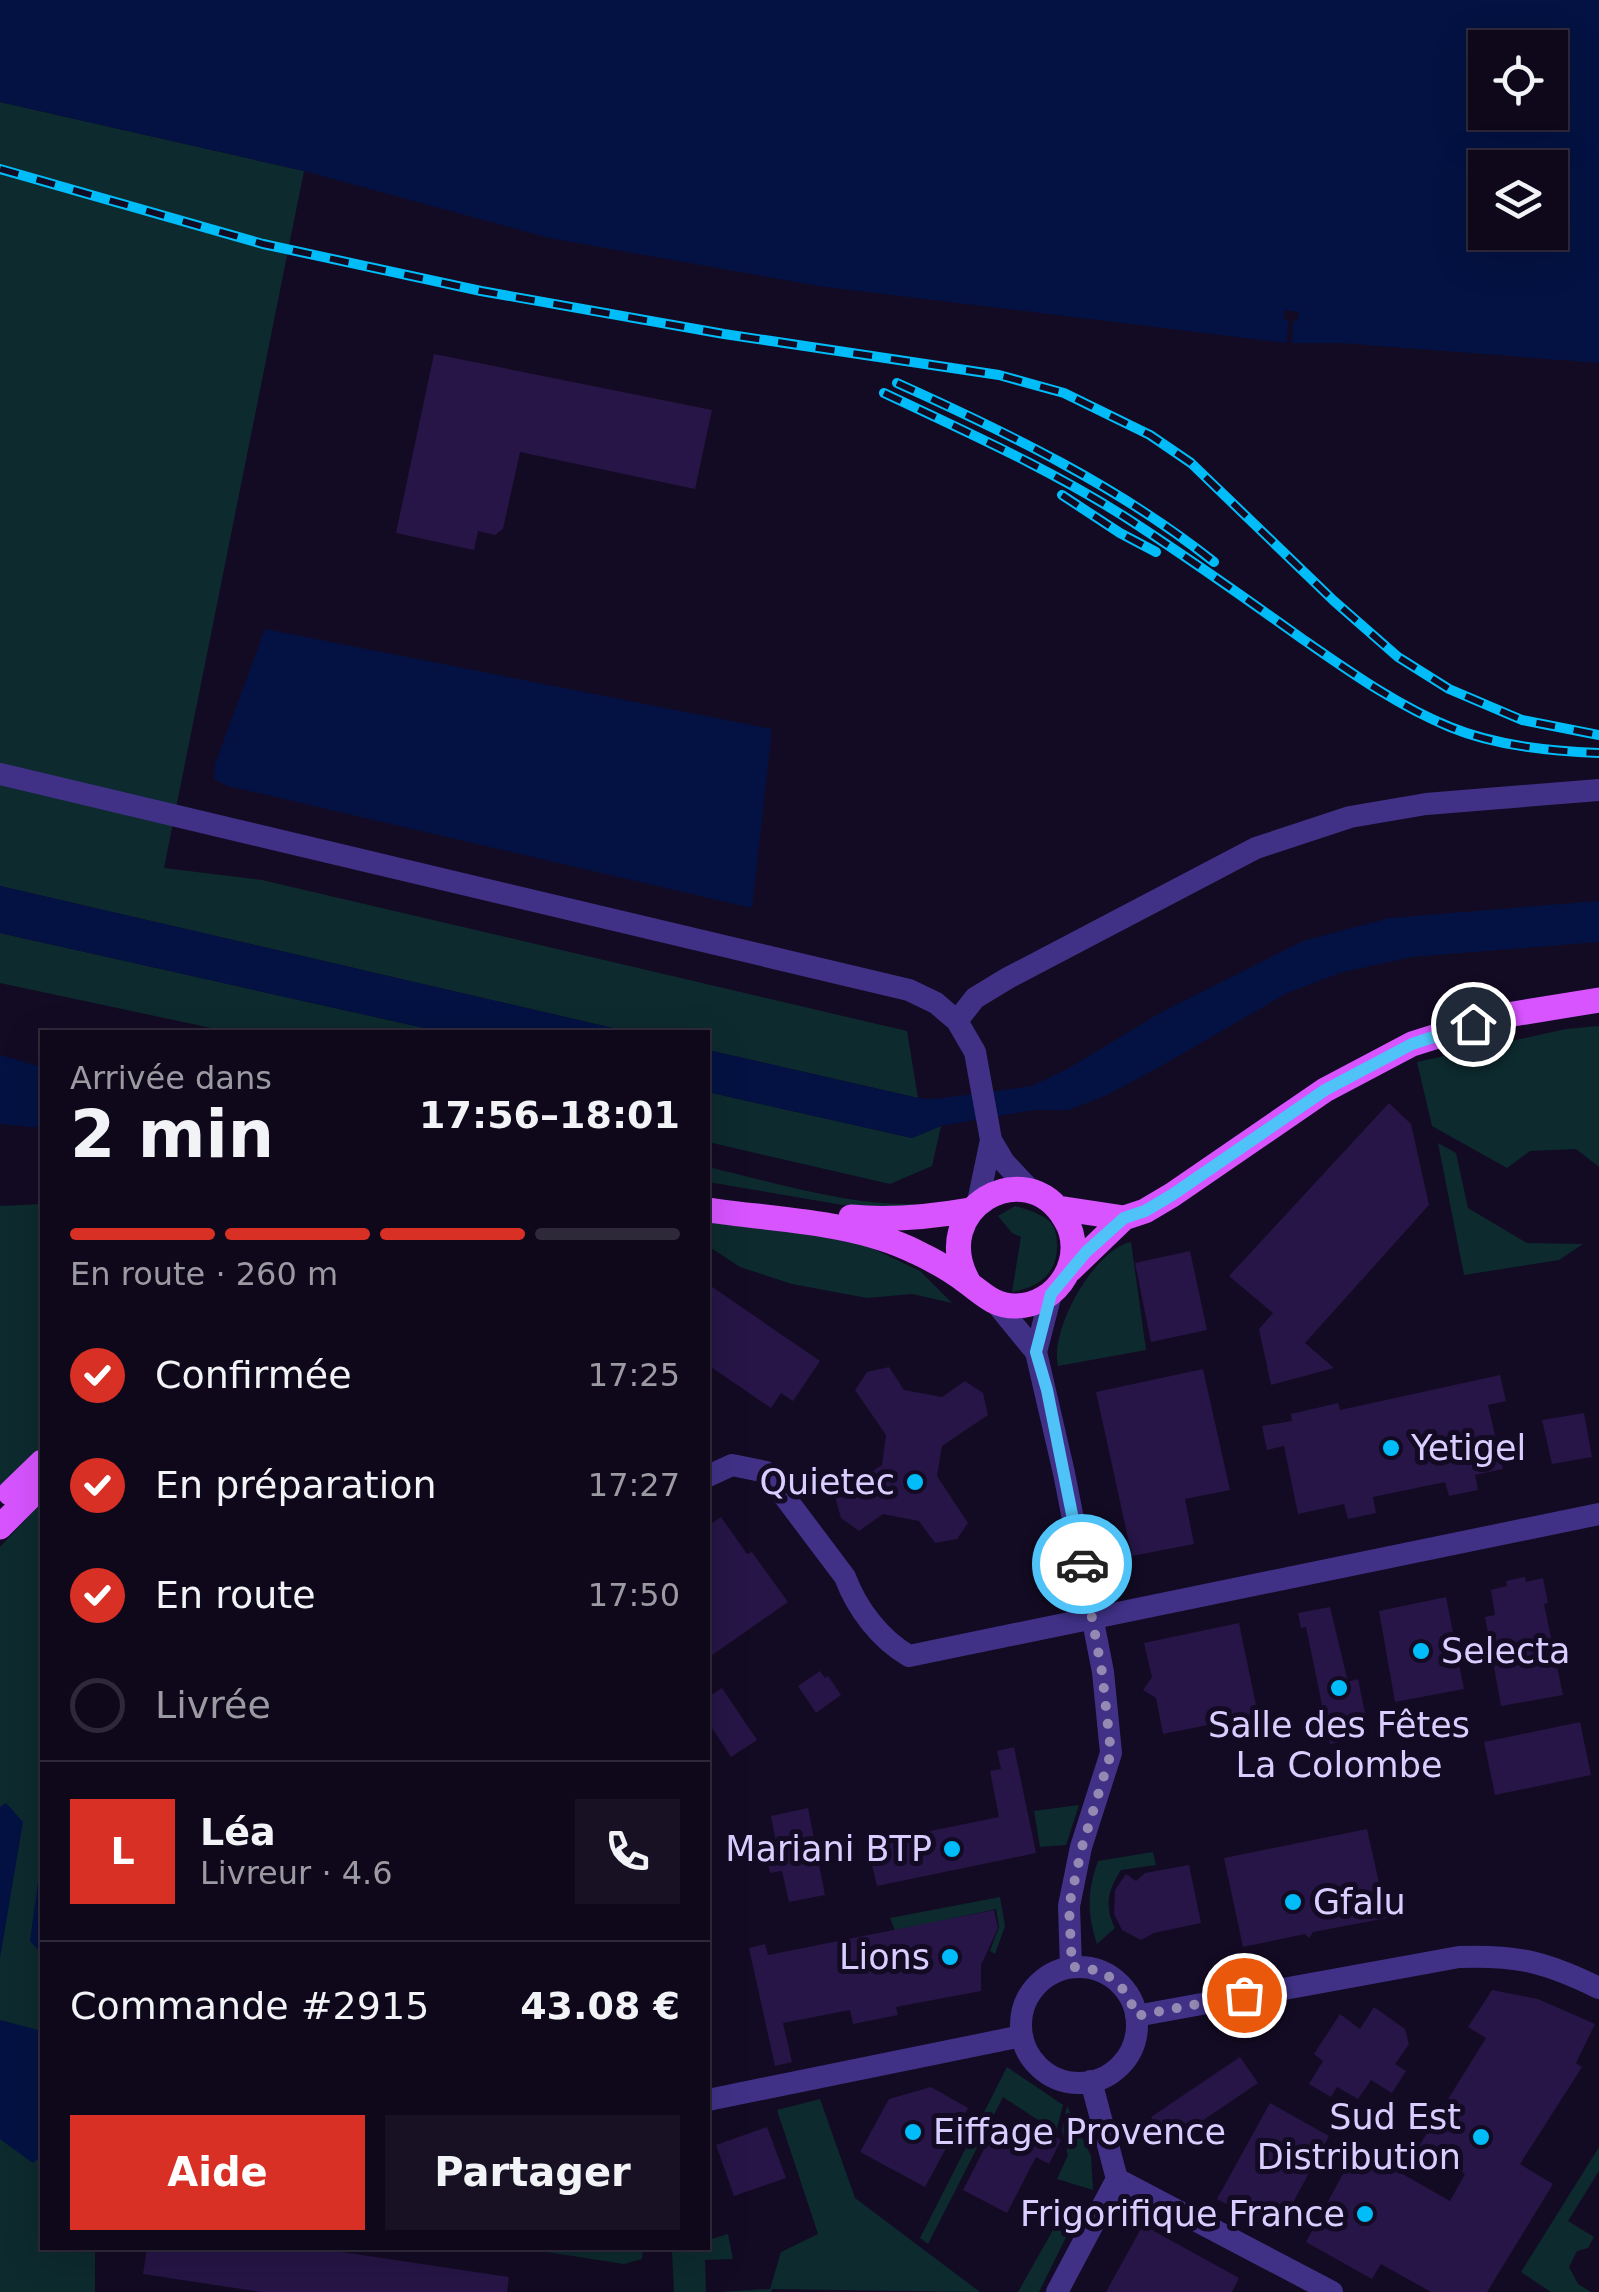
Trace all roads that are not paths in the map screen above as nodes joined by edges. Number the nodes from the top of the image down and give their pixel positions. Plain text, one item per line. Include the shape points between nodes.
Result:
1 (0, 774) edge
2 (1599, 790) edge
3 (1599, 1000) edge
4 (957, 1021) junction
5 (991, 1134) junction
6 (1032, 1192) junction
7 (710, 1194) edge
8 (974, 1206) junction
9 (1058, 1208) junction
10 (710, 1210) edge
11 (1124, 1218) junction
12 (1068, 1272) junction
13 (969, 1283) junction
14 (1051, 1294) junction
15 (996, 1302) junction
16 (1036, 1352) junction
17 (40, 1464) edge
18 (710, 1475) edge
19 (40, 1486) edge
20 (0, 1502) edge
21 (1599, 1514) edge
22 (0, 1526) edge
23 (1092, 1619) junction
24 (1072, 1967) junction
25 (1599, 1988) edge
26 (1136, 2016) junction
27 (1022, 2036) junction
28 (1091, 2082) junction
29 (710, 2100) edge
30 (1117, 2179) junction
31 (1057, 2292) edge
32 (1332, 2292) edge

1 - 4 street via 909,990
2 - 4 street via 1426,804 1350,817 1256,848 1008,978 975,998
3 - 11 main road via 1502,1016 1412,1044 1325,1090 1172,1195
4 - 5 street via 974,1052
5 - 6 street via 1004,1162
5 - 8 street
6 - 8 main road via 995,1192
6 - 9 main road
7 - 8 main road via 880,1220
8 - 13 main road via 962,1223 957,1254
9 - 11 main road
9 - 12 main road via 1073,1238
10 - 13 main road via 885,1238
11 - 12 main road
12 - 14 main road
13 - 15 main road
14 - 15 main road via 1014,1306
14 - 16 street
15 - 16 street
16 - 23 street
17 - 20 main road
18 - 23 street via 732,1465 766,1472 872,1624 910,1656
19 - 22 main road
21 - 23 street
23 - 24 street via 1111,1753 1069,1906
24 - 26 street via 1121,1984
24 - 27 street via 1038,1983 1021,2017
25 - 26 street via 1552,1965 1458,1957
26 - 28 street via 1131,2050 1121,2065
27 - 28 street via 1040,2068
27 - 29 street
28 - 30 street
30 - 31 street
30 - 32 street

